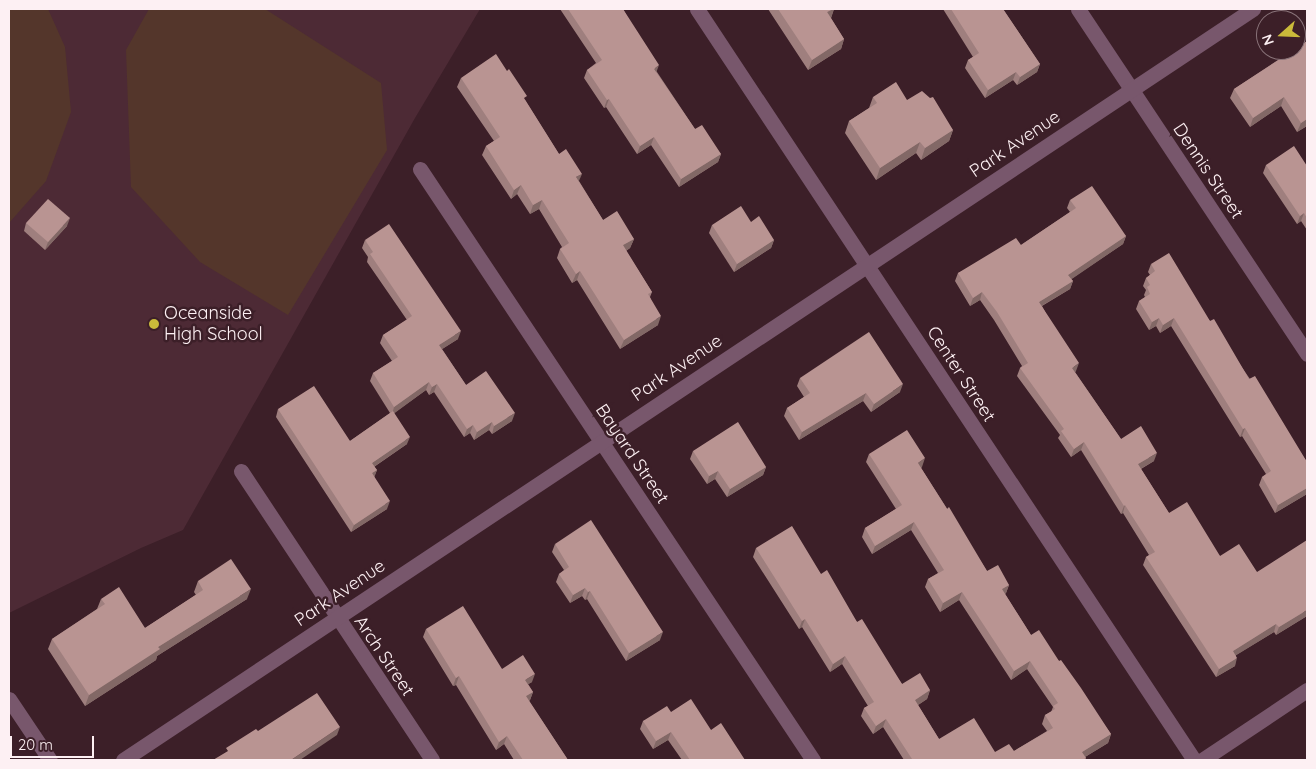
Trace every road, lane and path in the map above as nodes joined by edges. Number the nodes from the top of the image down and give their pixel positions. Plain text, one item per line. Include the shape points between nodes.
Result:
1 (697, 9) edge
2 (1078, 9) edge
3 (1253, 9) edge
4 (1132, 89) junction
5 (420, 169) dead end
6 (867, 265) junction
7 (1307, 354) edge
8 (601, 441) junction
9 (241, 472) dead end
10 (336, 618) junction
11 (1307, 690) edge
12 (9, 699) edge
13 (50, 760) edge
14 (123, 760) edge
15 (432, 760) edge
16 (813, 760) edge
17 (1194, 760) edge
18 (1202, 760) edge

1 - 6 street, Center Street
2 - 4 street, Dennis Street
3 - 4 street, Park Avenue
4 - 6 street, Park Avenue
4 - 7 street, Dennis Street
5 - 8 street, Bayard Street
6 - 8 street, Park Avenue
6 - 17 street, Center Street
8 - 10 street, Park Avenue
8 - 16 street, Bayard Street
9 - 10 street, Arch Street
10 - 14 street, Park Avenue
10 - 15 street, Arch Street
11 - 18 street
12 - 13 street

